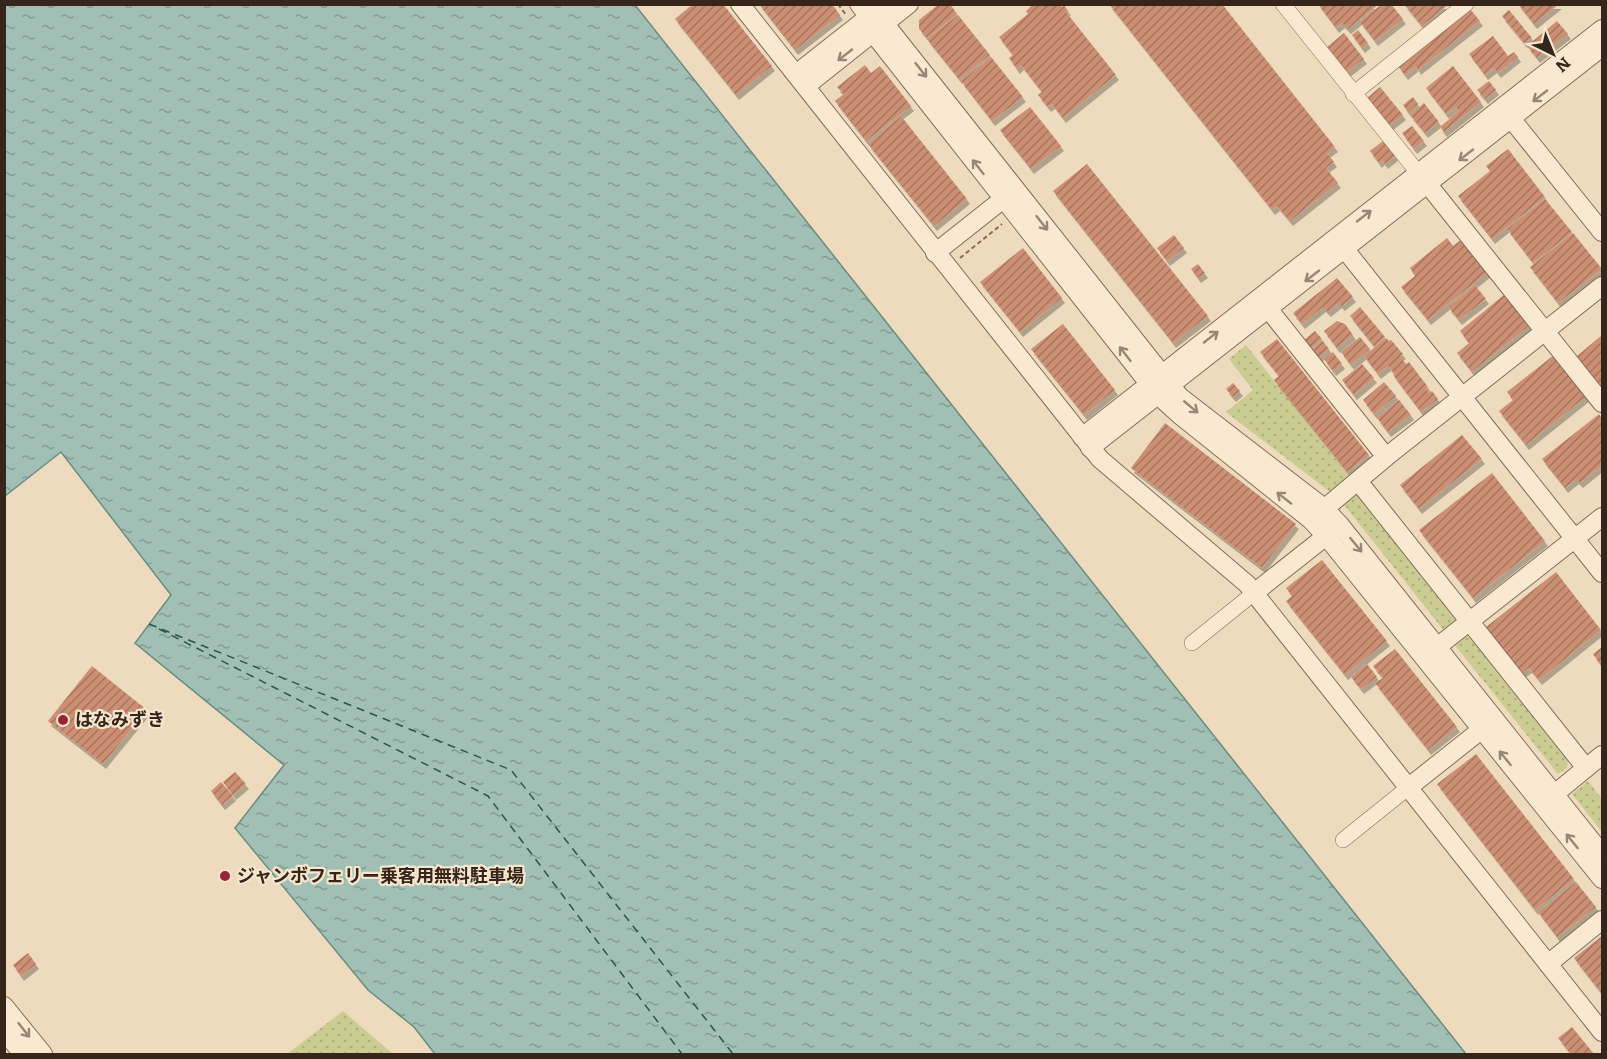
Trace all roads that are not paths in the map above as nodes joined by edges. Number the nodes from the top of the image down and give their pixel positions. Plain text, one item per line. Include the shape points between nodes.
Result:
1 (741, 4) edge
2 (885, 4) edge
3 (909, 4) edge
4 (1283, 4) edge
5 (1466, 4) edge
6 (872, 20) edge
7 (1601, 39) edge
8 (801, 80) junction
9 (1353, 94) junction
10 (1507, 113) junction
11 (1424, 179) junction
12 (1009, 194) junction
13 (1602, 232) edge
14 (1341, 244) junction
15 (935, 253) junction
16 (1602, 286) edge
17 (1264, 304) junction
18 (1545, 331) junction
19 (1160, 385) junction
20 (1462, 397) junction
21 (1602, 403) edge
22 (1086, 443) junction
23 (1386, 457) junction
24 (1358, 481) junction
25 (1317, 514) junction
26 (1602, 518) edge
27 (1333, 530) junction
28 (1575, 539) junction
29 (1602, 573) edge
30 (1254, 593) junction
31 (1471, 621) junction
32 (1192, 643) dead end
33 (1437, 647) junction
34 (1489, 724) junction
35 (1602, 755) edge
36 (1586, 768) junction
37 (1409, 788) junction
38 (1548, 799) junction
39 (1343, 840) dead end
40 (1602, 854) edge
41 (1602, 879) edge
42 (1602, 920) edge
43 (1548, 964) junction
44 (4, 1006) edge
45 (4, 1031) edge
46 (1602, 1032) edge
47 (23, 1054) edge
48 (43, 1054) edge

1 - 8 street
2 - 6 street
3 - 6 street
4 - 9 street
5 - 9 street
6 - 8 street
6 - 12 street
7 - 10 street
8 - 15 street
9 - 11 street
10 - 11 street
10 - 13 street
11 - 14 street
11 - 18 street
12 - 15 street
12 - 19 street
14 - 17 street
14 - 20 street
15 - 22 street
16 - 18 street
17 - 19 street
17 - 23 street
18 - 20 street
18 - 21 street
19 - 22 street
19 - 25 street via 1180,416
20 - 23 street
20 - 28 street
22 - 30 street
23 - 24 street
24 - 25 street
24 - 31 street
25 - 27 street
26 - 28 street
27 - 30 street
27 -> 33 street
27 - 34 street
28 - 29 street
28 - 31 street
30 - 32 street
30 - 37 street
31 - 33 street
31 - 36 street
33 - 34 street
34 - 37 street
34 - 38 street
35 - 36 street
36 - 38 street
37 - 39 street
37 - 43 street
38 - 40 street
41 -> 38 street
42 - 43 street
43 - 46 street
44 -> 48 street
45 - 47 street

